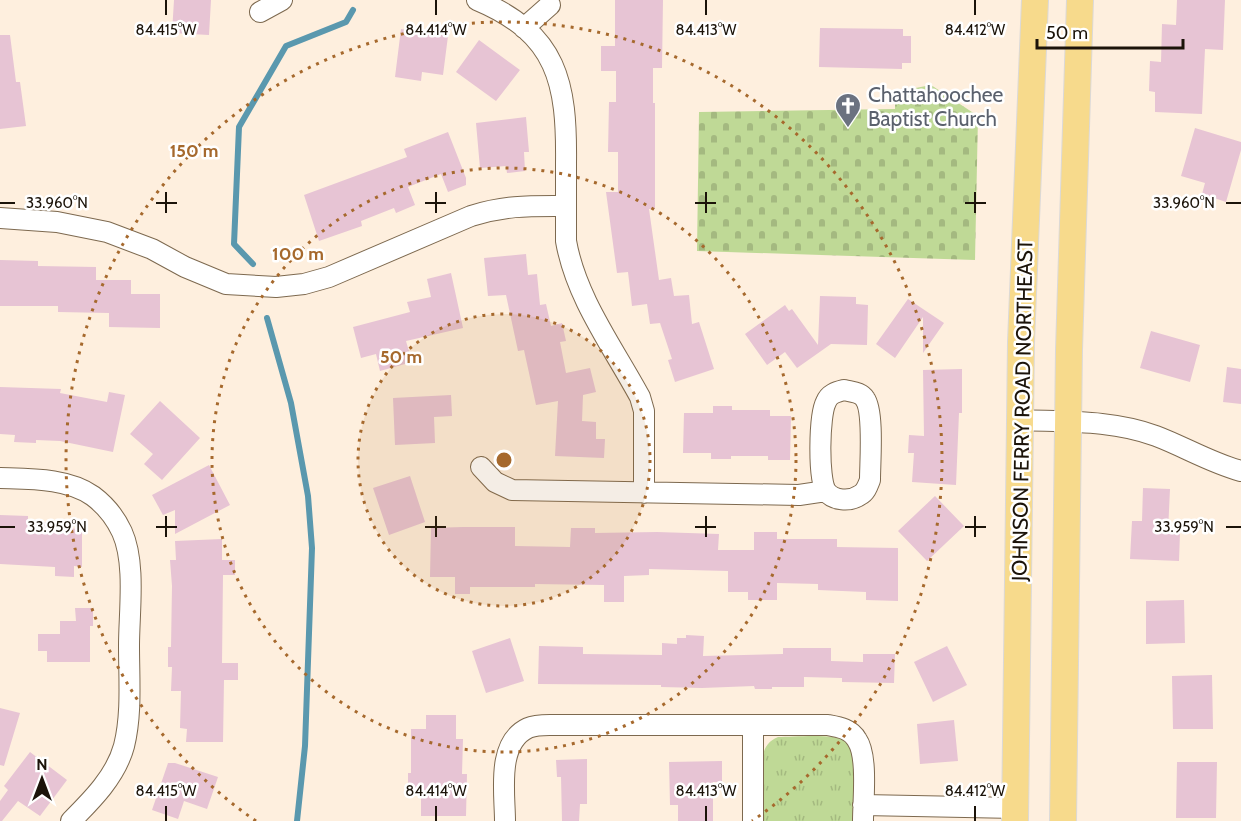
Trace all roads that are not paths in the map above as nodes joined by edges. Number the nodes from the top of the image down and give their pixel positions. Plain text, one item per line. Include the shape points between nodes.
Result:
1 (282, 0) edge
2 (477, 0) edge
3 (1035, 0) edge
4 (1080, 0) edge
5 (550, 5) dead end
6 (260, 12) dead end
7 (524, 28) junction
8 (566, 206) junction
9 (0, 218) edge
10 (1020, 420) junction
11 (1068, 422) junction
12 (481, 467) dead end
13 (1241, 471) edge
14 (0, 478) edge
15 (826, 491) junction
16 (644, 493) junction
17 (753, 726) junction
18 (863, 813) edge
19 (1016, 815) edge
20 (72, 821) edge
21 (505, 821) edge
22 (753, 821) edge
23 (1063, 821) edge

1 - 6 street
2 - 7 street
3 - 10 main road, JOHNSON FERRY ROAD NORTHEAST
4 - 11 main road
5 - 7 street
7 - 8 street via 551,60 562,92 567,121
8 - 9 street via 494,209 329,277 276,287 226,284 107,232 57,222
8 - 16 street via 569,260 644,411
10 - 11 street
10 - 19 main road, JOHNSON FERRY ROAD NORTHEAST
11 - 13 street via 1125,426
11 - 23 main road
12 - 16 street via 495,482 512,490
14 - 20 street via 70,485 93,496 110,513 128,551 129,706 123,748 107,780
15 - 15 street via 822,479 822,411 835,392 859,393 870,410 870,480 866,490 849,500
15 - 16 street via 799,495
17 - 18 street via 828,725 852,734 863,754
17 - 21 street via 557,724 528,728 517,736 505,763
17 - 22 street
18 - 19 street

